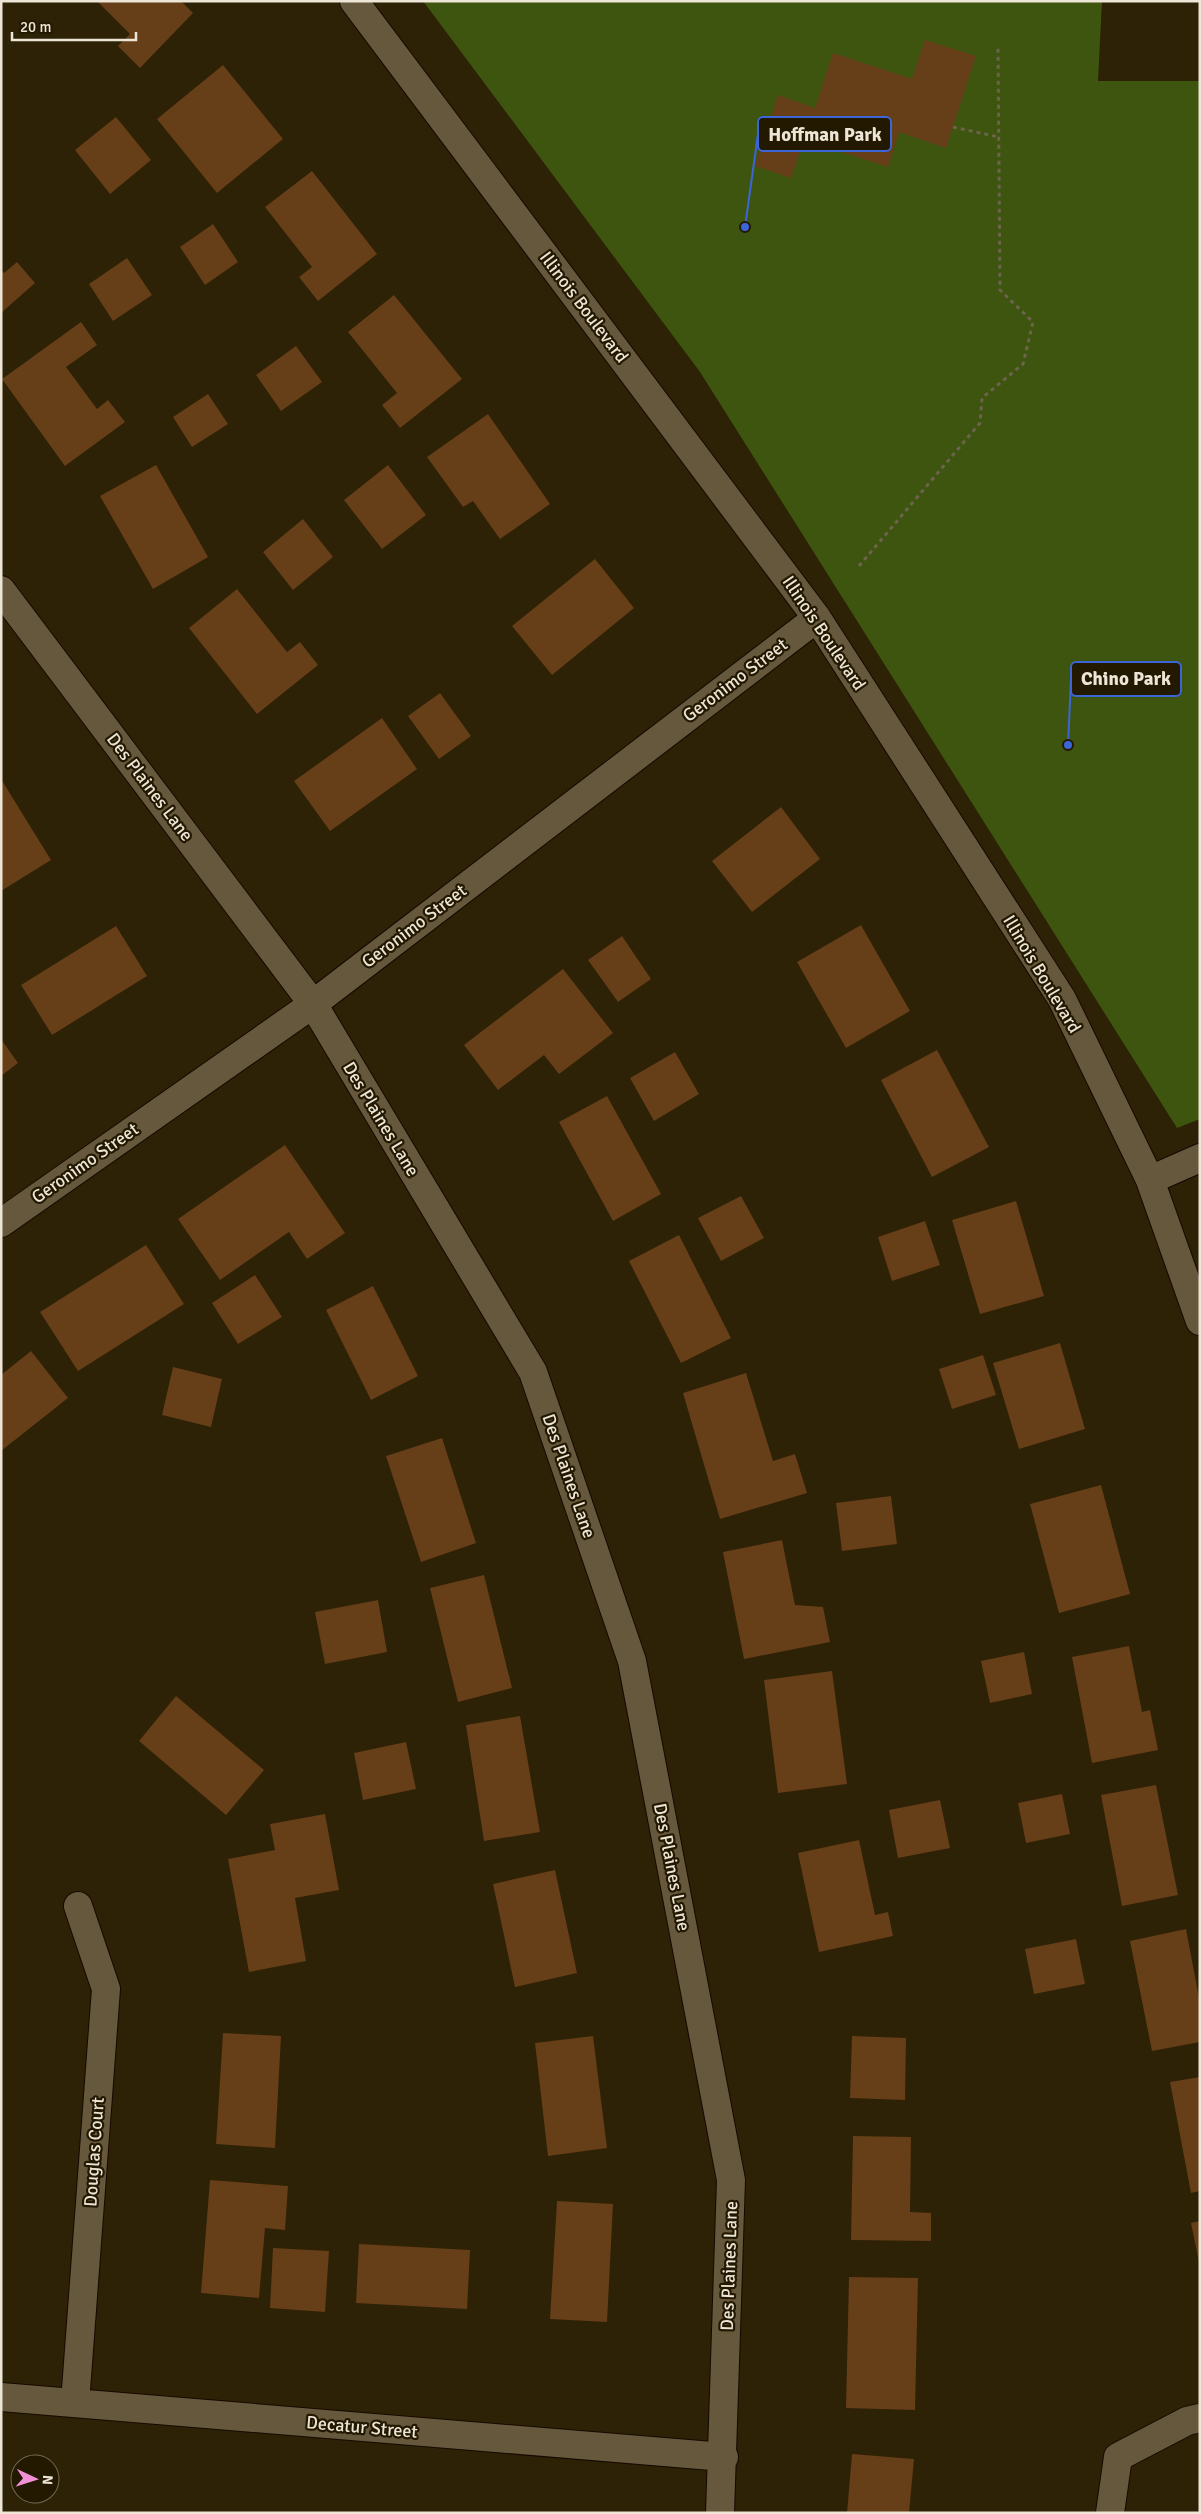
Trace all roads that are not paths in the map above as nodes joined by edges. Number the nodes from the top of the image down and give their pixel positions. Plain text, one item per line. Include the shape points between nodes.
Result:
1 (354, 1) edge
2 (1, 590) edge
3 (817, 618) junction
4 (312, 1004) junction
5 (1200, 1158) edge
6 (1150, 1180) junction
7 (1, 1223) edge
8 (1200, 1322) edge
9 (78, 1906) dead end
10 (1, 2397) edge
11 (75, 2403) junction
12 (1200, 2418) edge
13 (724, 2458) junction
14 (720, 2513) edge
15 (1110, 2513) edge

1 - 3 street, Illinois Boulevard
2 - 4 street, Des Plaines Lane
3 - 4 street, Geronimo Street
3 - 6 street, Illinois Boulevard via 1062,999
4 - 7 street, Geronimo Street
4 - 13 street, Des Plaines Lane via 533,1372 632,1661 731,2180
5 - 6 street
6 - 8 street, Illinois Boulevard
9 - 11 street, Douglas Court via 106,1989
10 - 11 street, Decatur Street
11 - 13 street, Decatur Street
12 - 15 street via 1187,2421 1118,2457
13 - 14 street, Des Plaines Lane

